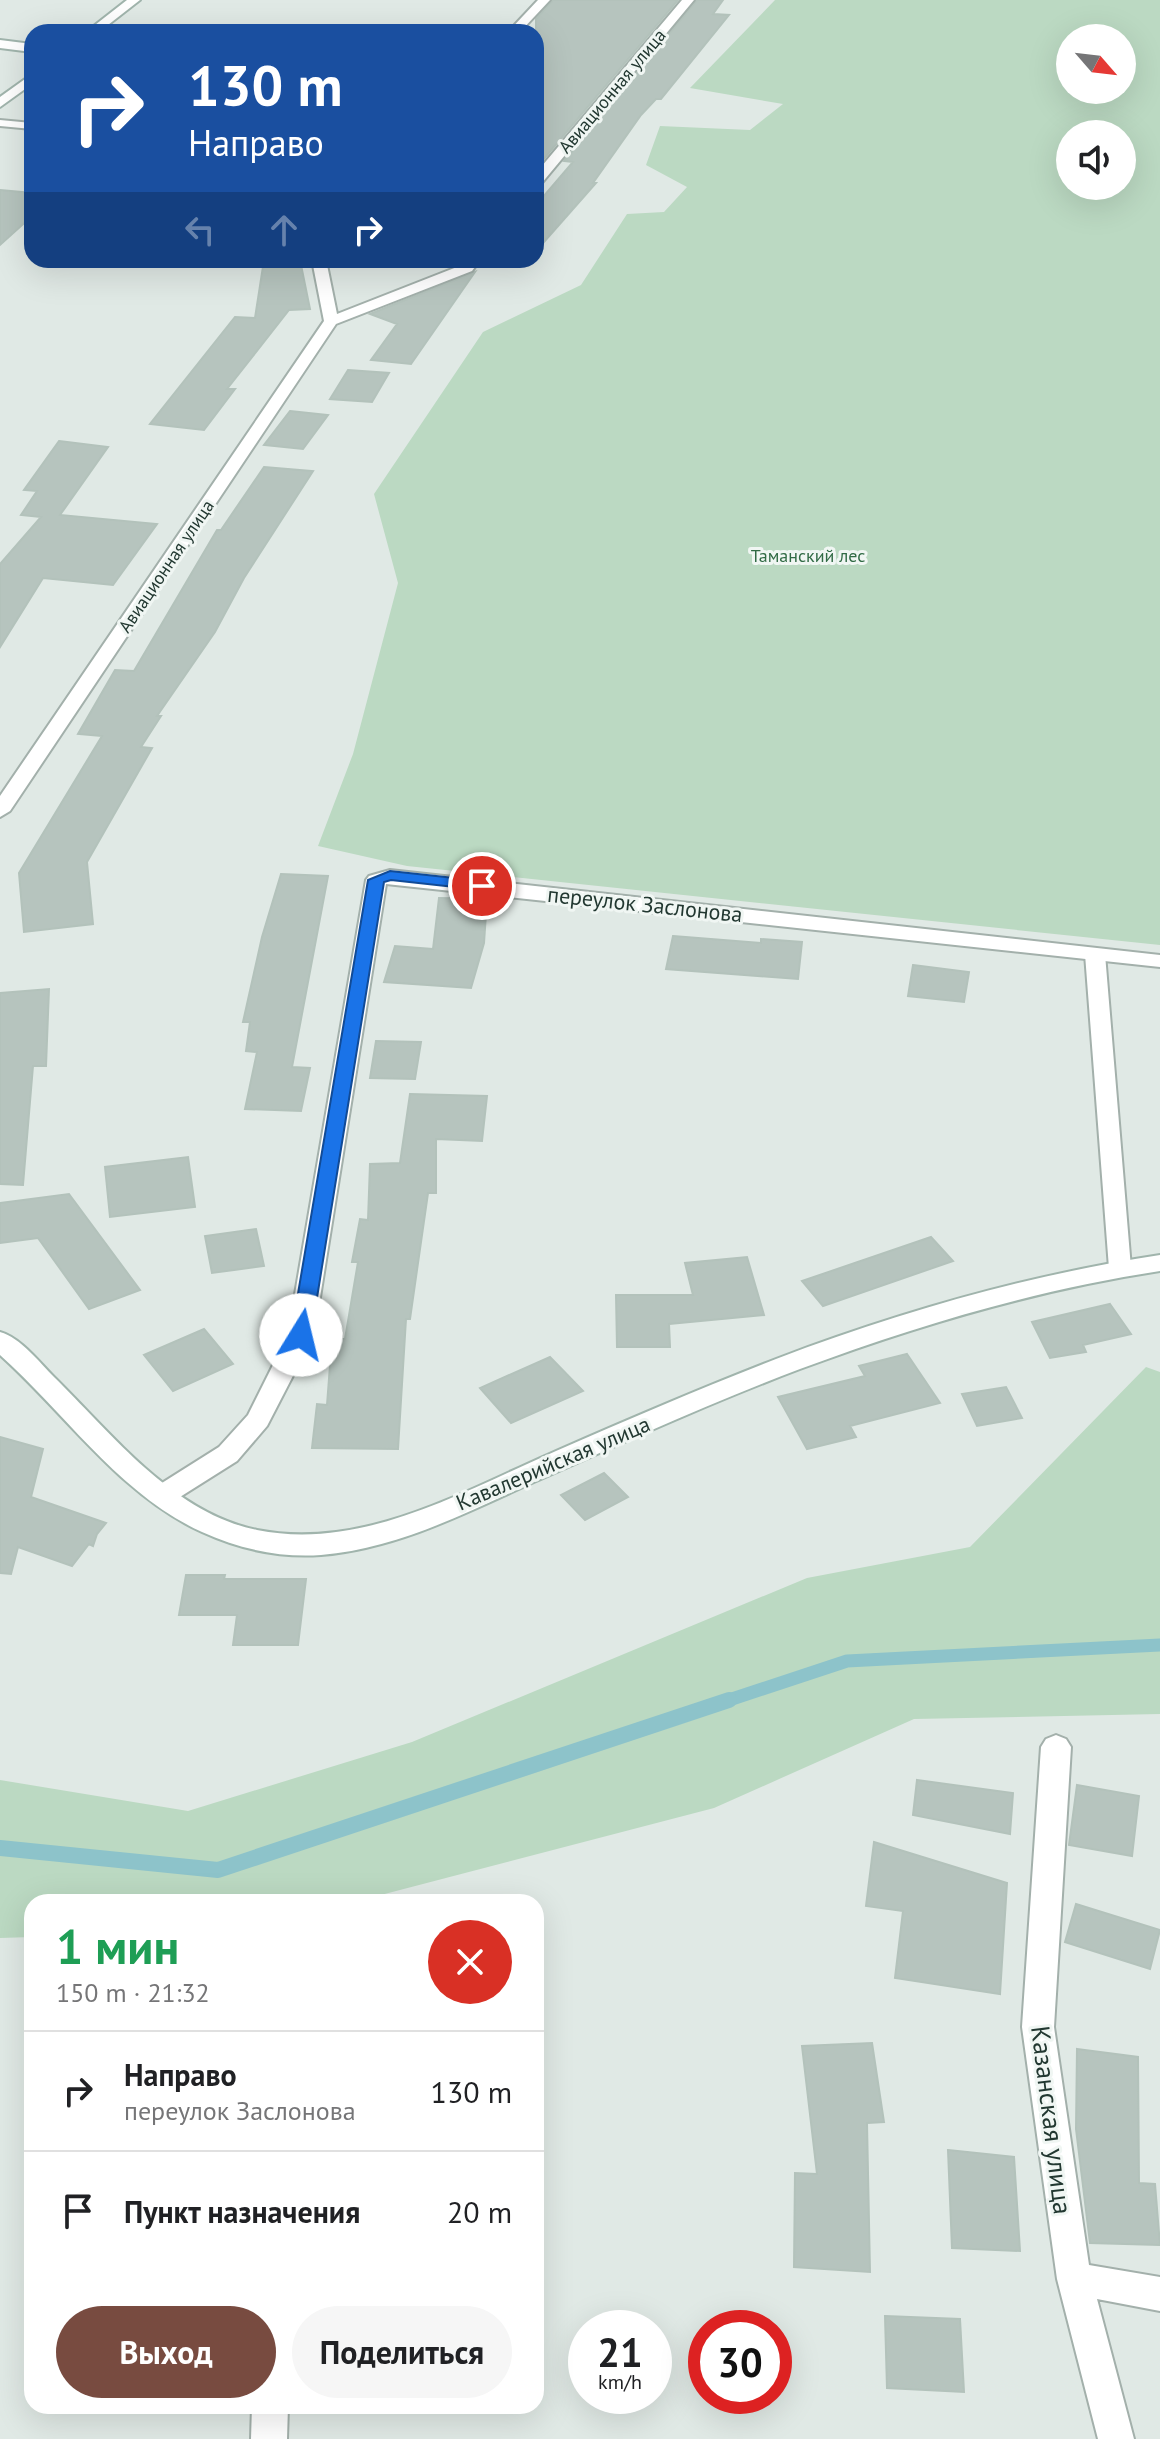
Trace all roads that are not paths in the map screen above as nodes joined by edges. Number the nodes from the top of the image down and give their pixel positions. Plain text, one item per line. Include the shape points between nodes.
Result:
1 (134, 0) edge
2 (544, 0) edge
3 (688, 0) edge
4 (102, 24) edge
5 (522, 24) edge
6 (0, 44) edge
7 (24, 47) edge
8 (24, 84) edge
9 (0, 102) edge
10 (0, 123) edge
11 (24, 125) edge
12 (544, 171) edge
13 (321, 268) edge
14 (467, 268) edge
15 (331, 321) junction
16 (0, 811) edge
17 (1095, 954) junction
18 (1160, 961) edge
19 (1160, 1263) edge
20 (1120, 1268) junction
21 (0, 1341) edge
22 (163, 1495) junction
23 (1056, 1747) dead end
24 (1074, 2279) junction
25 (1160, 2294) edge
26 (270, 2414) edge
27 (269, 2439) edge
28 (1116, 2439) edge

1 - 4 street
2 - 5 street
3 - 12 street, Авиационная улица
6 - 7 street
8 - 9 street
10 - 11 lane
13 - 15 street
14 - 15 street
15 - 16 street, Авиационная улица
17 - 18 street, переулок Заслонова
17 - 20 lane
17 - 22 street, переулок Заслонова via 406,877 376,880 301,1335 258,1420 228,1454
19 - 20 street, Кавалерийская улица
20 - 22 street, Кавалерийская улица via 890,1328 738,1383 412,1523 354,1541 297,1547 248,1539
21 - 22 street, Кавалерийская улица
23 - 24 street, Казанская улица via 1038,2027
24 - 25 street
24 - 28 street, Казанская улица
26 - 27 street

